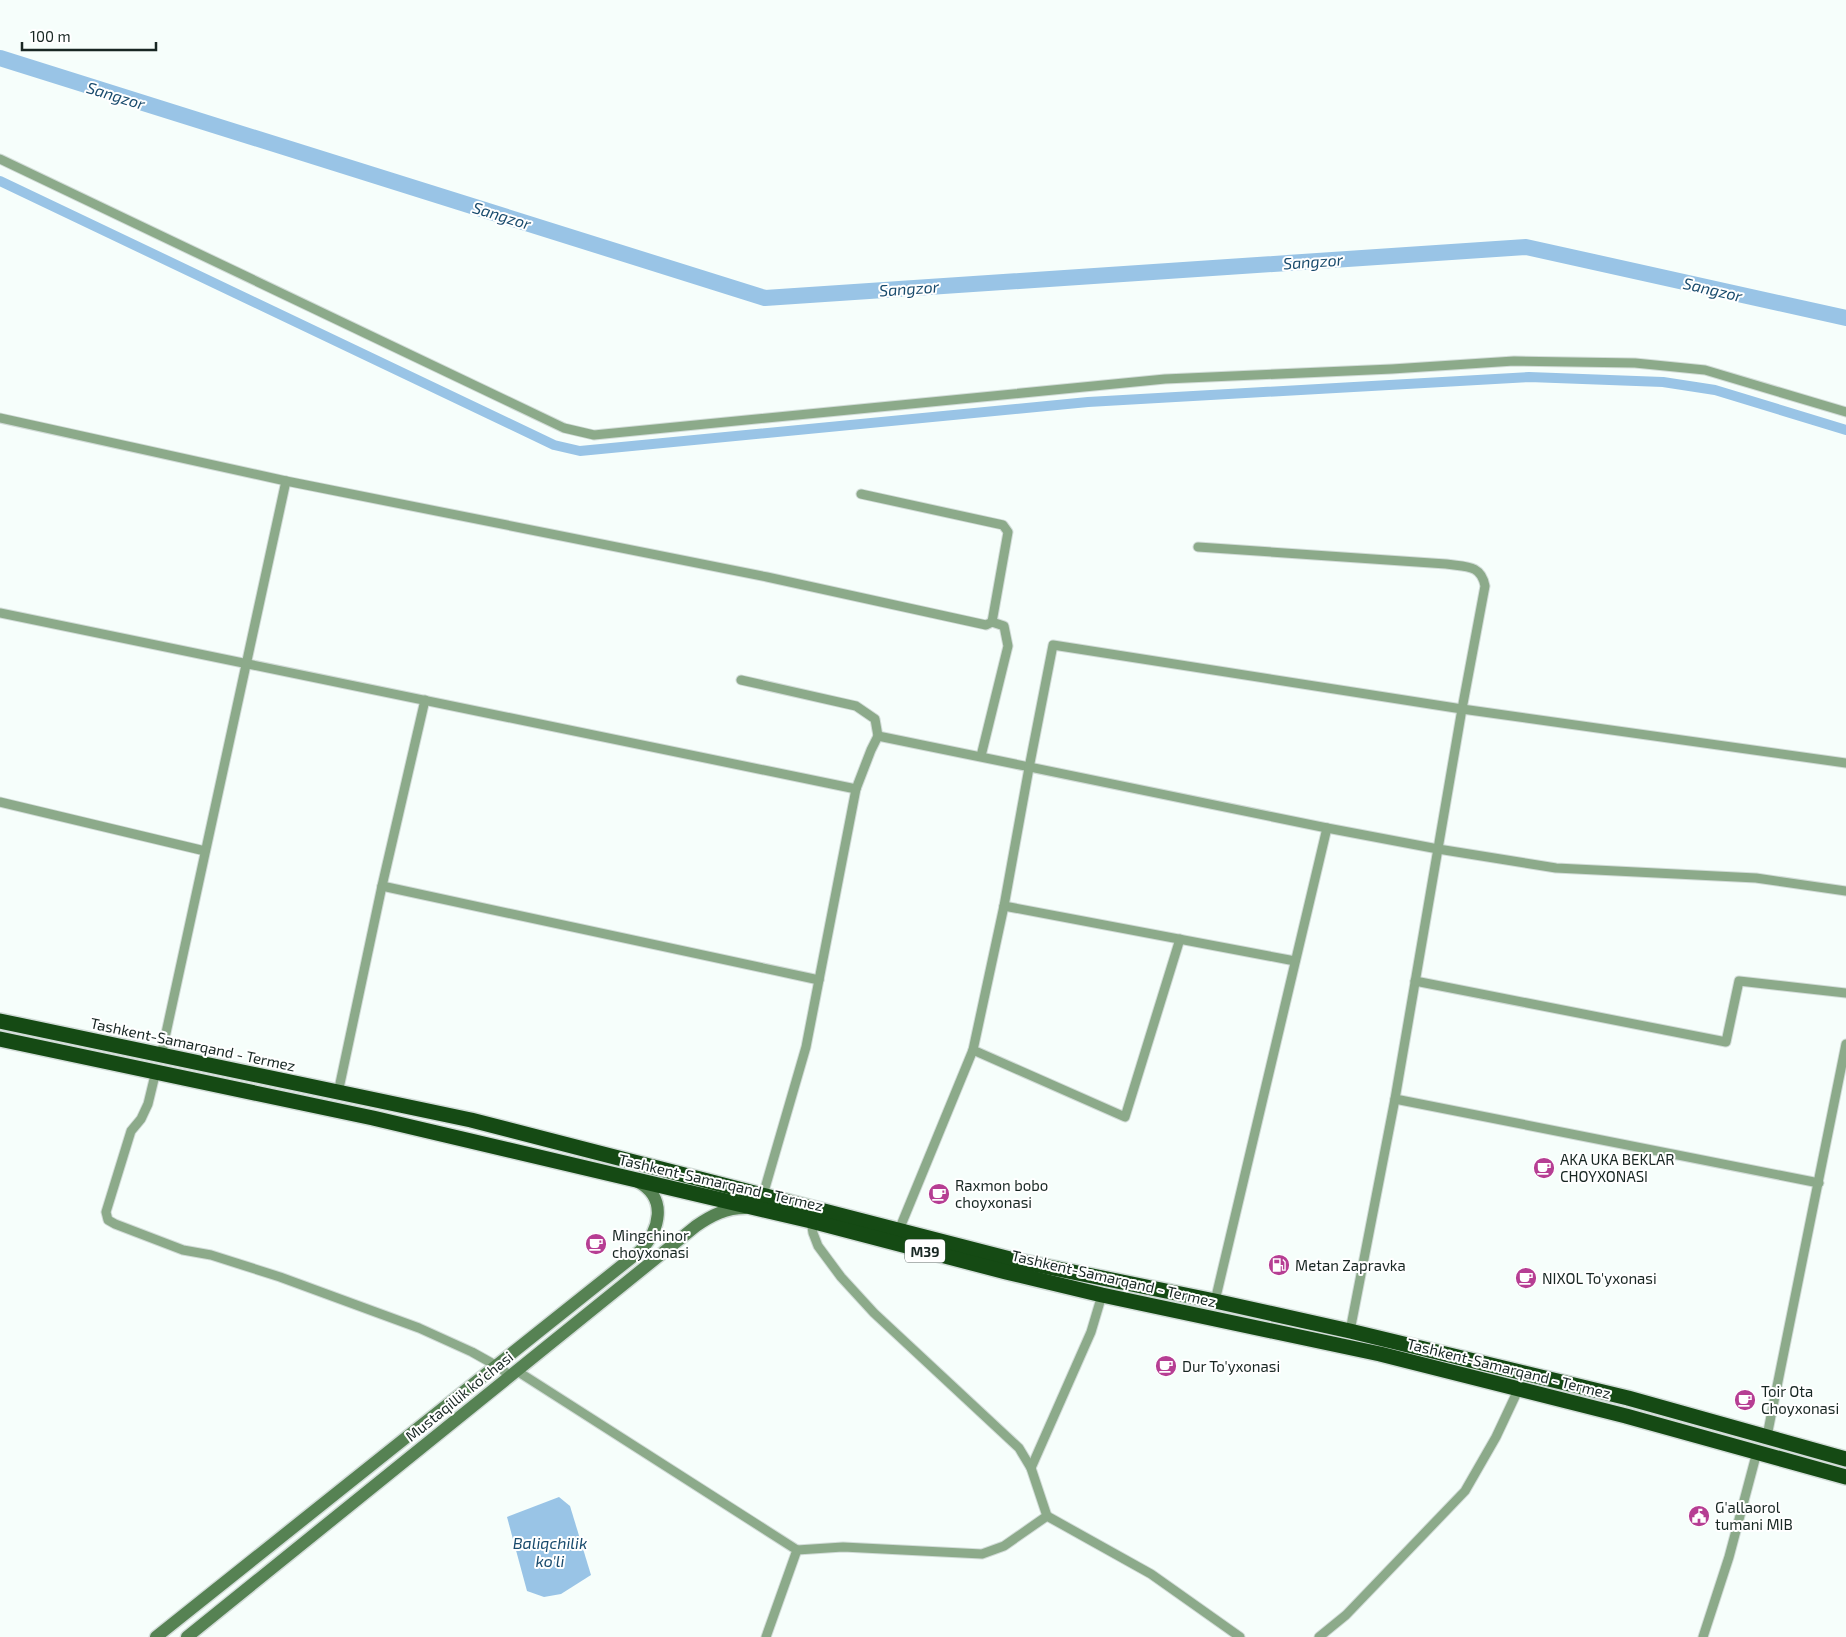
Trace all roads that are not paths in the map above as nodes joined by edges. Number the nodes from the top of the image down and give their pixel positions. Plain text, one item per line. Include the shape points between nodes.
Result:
1 (0, 159) edge
2 (1846, 412) edge
3 (0, 418) edge
4 (286, 481) junction
5 (860, 494) dead end
6 (1198, 547) dead end
7 (0, 613) edge
8 (992, 622) junction
9 (247, 665) junction
10 (741, 680) dead end
11 (425, 700) junction
12 (1462, 708) junction
13 (878, 736) junction
14 (980, 756) junction
15 (1846, 763) edge
16 (1029, 768) junction
17 (856, 789) junction
18 (0, 802) edge
19 (1327, 828) junction
20 (1438, 849) junction
21 (205, 851) junction
22 (382, 886) junction
23 (1846, 892) edge
24 (1004, 906) junction
25 (1180, 939) junction
26 (1295, 960) junction
27 (819, 980) junction
28 (1415, 982) junction
29 (1846, 993) edge
30 (0, 1021) edge
31 (0, 1039) edge
32 (1846, 1044) edge
33 (973, 1050) junction
34 (161, 1056) junction
35 (156, 1071) junction
36 (338, 1093) junction
37 (1395, 1099) junction
38 (379, 1102) junction
39 (373, 1118) junction
40 (631, 1179) junction
41 (1819, 1183) junction
42 (763, 1203) junction
43 (811, 1222) junction
44 (899, 1230) junction
45 (1102, 1295) junction
46 (1215, 1301) junction
47 (1350, 1331) junction
48 (498, 1366) junction
49 (514, 1373) junction
50 (1519, 1388) junction
51 (1767, 1436) junction
52 (1757, 1452) junction
53 (1846, 1458) edge
54 (1031, 1468) junction
55 (1846, 1477) edge
56 (1047, 1516) junction
57 (797, 1550) junction
58 (156, 1637) edge
59 (187, 1637) edge
60 (766, 1637) edge
61 (1240, 1637) edge
62 (1319, 1637) edge
63 (1703, 1637) edge

1 - 2 street via 564,428 594,435 1165,379 1514,361 1635,363 1705,370
3 - 4 street
4 - 8 street via 986,625
4 - 9 street
5 - 8 street via 1003,525 1008,532
6 - 12 street via 1446,564 1476,569 1484,577 1485,586
7 - 9 street
8 - 14 street via 1004,626 1008,646
9 - 11 street
9 - 21 street
10 - 13 street via 856,706 875,719
11 - 17 street
11 - 22 street
12 - 15 street
12 - 16 street via 1053,645
12 - 20 street
13 - 14 street
13 - 17 street
14 - 16 street
16 - 19 street
16 - 24 street
17 - 27 street
18 - 21 street
19 - 20 street
19 - 26 street
20 - 23 street via 1556,868 1756,878
20 - 28 street
21 - 34 street
22 - 27 street
22 - 36 street
24 - 25 street
24 - 33 street
25 - 26 street
25 - 33 street via 1125,1117
26 - 46 street
27 - 42 street via 806,1047
28 - 29 street via 1726,1042 1739,981
28 - 37 street
30 - 34 highway, Tashkent-Samarqand - Termez / M39
31 - 35 highway, Tashkent-Samarqand - Termez / M39
32 - 41 street
33 - 44 street
34 - 36 highway, Tashkent-Samarqand - Termez / M39
35 - 39 highway, Tashkent-Samarqand - Termez / M39
35 - 48 street via 148,1104 132,1131 106,1212 108,1220 183,1250 211,1255 280,1277 419,1328
36 - 38 highway, Tashkent-Samarqand - Termez / M39
37 - 41 street
37 - 47 street
38 - 39 highway via 372,1110
38 - 42 highway, Tashkent-Samarqand - Termez / M39 via 471,1120
39 - 40 highway, Tashkent-Samarqand - Termez / M39
40 - 42 highway, Tashkent-Samarqand - Termez / M39
40 - 48 main road, Mustaqillik ko’chasi via 649,1188 656,1199 658,1220 648,1242 631,1260
41 - 51 street
42 - 43 highway, Tashkent-Samarqand - Termez / M39
42 - 44 highway, Tashkent-Samarqand - Termez / M39
42 - 49 main road, Mustaqillik ko’chasi via 727,1209 704,1221
43 - 45 highway, Tashkent-Samarqand - Termez / M39
43 - 54 street via 818,1246 841,1277 874,1313 1019,1448
44 - 46 highway, Tashkent-Samarqand - Termez / M39 via 1014,1260
45 - 50 highway, Tashkent-Samarqand - Termez / M39 via 1380,1354
45 - 54 street via 1091,1332
46 - 47 highway, Tashkent-Samarqand - Termez / M39
47 - 51 highway, Tashkent-Samarqand - Termez / M39 via 1628,1398
48 - 49 street
48 - 58 main road, Mustaqillik ko’chasi
49 - 57 street
49 - 59 main road, Mustaqillik ko’chasi
50 - 52 highway, Tashkent-Samarqand - Termez / M39
50 - 62 street via 1465,1491 1346,1615
51 - 53 highway, Tashkent-Samarqand - Termez / M39
52 - 55 highway, Tashkent-Samarqand - Termez / M39
52 - 63 street via 1729,1557
54 - 56 street
56 - 57 street via 1004,1546 982,1554 842,1547
56 - 61 street via 1151,1574
57 - 60 street

